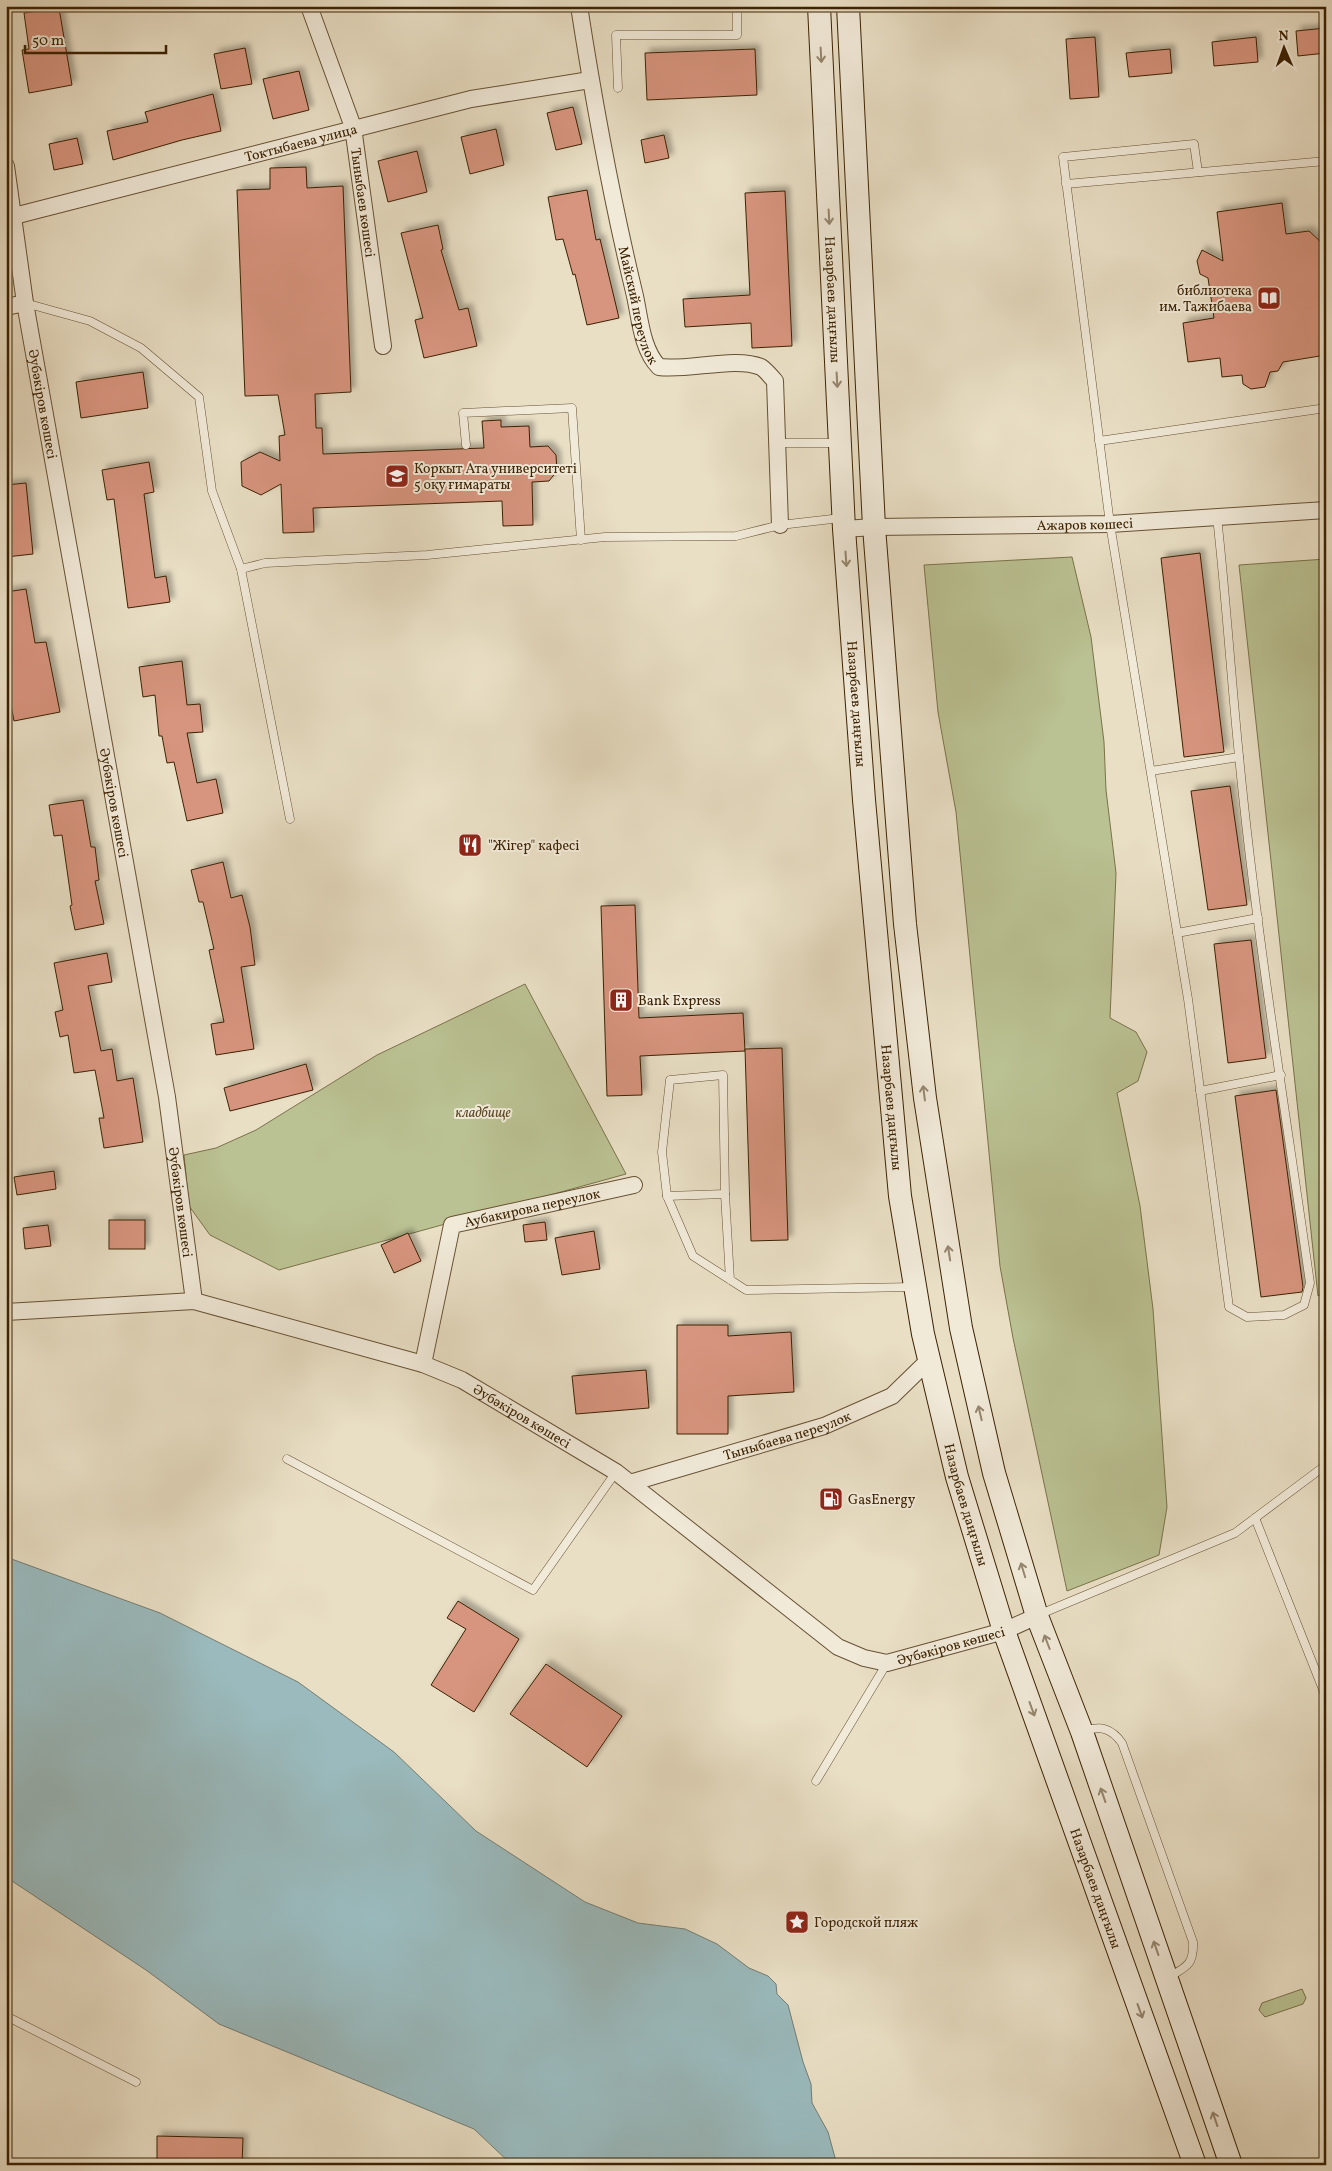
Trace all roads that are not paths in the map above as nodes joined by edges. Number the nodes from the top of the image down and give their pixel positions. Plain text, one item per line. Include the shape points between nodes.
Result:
1 (309, 6) edge
2 (579, 6) edge
3 (738, 6) edge
4 (818, 6) edge
5 (848, 6) edge
6 (590, 80) junction
7 (618, 88) dead end
8 (353, 127) junction
9 (1326, 161) edge
10 (6, 166) edge
11 (1198, 172) junction
12 (1066, 184) junction
13 (14, 216) junction
14 (25, 303) junction
15 (6, 307) edge
16 (384, 346) dead end
17 (1326, 408) edge
18 (1099, 441) junction
19 (777, 443) junction
20 (840, 443) junction
21 (466, 445) dead end
22 (1326, 510) edge
23 (1217, 516) junction
24 (844, 523) junction
25 (1110, 524) junction
26 (780, 526) junction
27 (874, 526) junction
28 (580, 540) junction
29 (241, 569) junction
30 (1239, 757) junction
31 (1150, 771) junction
32 (290, 819) dead end
33 (1258, 918) junction
34 (1177, 933) junction
35 (1281, 1076) junction
36 (1200, 1091) junction
37 (634, 1185) dead end
38 (724, 1194) junction
39 (667, 1196) junction
40 (730, 1280) junction
41 (915, 1287) junction
42 (194, 1301) junction
43 (6, 1312) edge
44 (929, 1360) junction
45 (423, 1364) junction
46 (287, 1459) dead end
47 (1326, 1465) edge
48 (616, 1472) junction
49 (630, 1483) junction
50 (1255, 1518) junction
51 (1037, 1616) junction
52 (1004, 1631) junction
53 (887, 1663) junction
54 (1326, 1698) edge
55 (1082, 1732) junction
56 (816, 1781) dead end
57 (1167, 1978) junction
58 (6, 2016) edge
59 (136, 2082) dead end
60 (1195, 2165) edge
61 (1230, 2165) edge

1 - 8 street, Тыныбаев көшесі
2 - 6 street, Майский переулок
3 - 7 lane via 737,35 616,35
4 -> 20 main road, Назарбаев даңғылы
5 - 27 main road
6 - 8 street, Токтыбаева улица via 471,99
6 - 19 street, Майский переулок via 648,353 658,367 674,369 743,363 762,368 775,381
8 - 13 street, Токтыбаева улица
8 - 16 street, Тыныбаев көшесі
9 - 11 lane
10 - 13 street, Әубәкіров көшесі
11 - 12 lane
11 - 12 lane via 1194,144 1062,157
12 - 18 lane
13 - 14 street, Әубәкіров көшесі
14 - 15 street
14 - 29 lane via 90,321 141,348 199,397 212,491
14 - 42 street, Әубәкіров көшесі via 167,1097
17 - 18 lane
18 - 25 lane
19 - 20 lane
19 - 26 street, Майский переулок
20 - 24 main road, Назарбаев даңғылы
21 - 28 lane via 463,413 572,408
22 - 23 street, Ажаров көшесі
23 - 25 street, Ажаров көшесі
23 - 30 lane
24 - 26 lane
24 - 27 street, Ажаров көшесі
24 -> 41 main road, Назарбаев даңғылы via 889,1089 900,1196
25 - 27 street, Ажаров көшесі
25 - 31 lane
26 - 28 lane via 736,536
51 -> 27 main road via 994,1473 961,1328 925,1098 905,924
28 - 29 lane via 427,555 265,563
29 - 32 lane
30 - 31 lane
30 - 33 lane
31 - 34 lane
33 - 34 lane
33 - 35 lane
34 - 36 lane
35 - 36 lane
35 - 36 lane via 1310,1283 1304,1306 1284,1315 1247,1317 1229,1307
37 - 45 street, Аубакирова переулок via 452,1225
38 - 39 lane
38 - 39 lane via 723,1076 670,1080 662,1152
38 - 40 lane
39 - 40 lane via 693,1256
40 - 41 lane via 746,1290
41 - 44 main road, Назарбаев даңғылы
42 - 43 street
42 - 45 street, Әубәкіров көшесі
44 - 49 street, Тыныбаева переулок via 892,1396 824,1426
44 - 52 main road, Назарбаев даңғылы via 957,1477
45 - 48 street, Әубәкіров көшесі via 462,1380
46 - 48 lane via 533,1590
47 - 50 lane
48 - 49 street, Әубәкіров көшесі
49 - 53 street, Әубәкіров көшесі via 838,1647
50 - 51 lane via 1235,1533
50 - 54 lane
51 - 52 street, Әубәкіров көшесі
55 -> 51 main road
52 - 53 street, Әубәкіров көшесі
52 -> 60 main road, Назарбаев даңғылы
53 - 56 lane
57 -> 55 main road
55 - 57 lane via 1105,1728 1115,1733 1122,1743 1193,1942 1194,1955 1189,1965
61 -> 57 main road
58 - 59 lane

